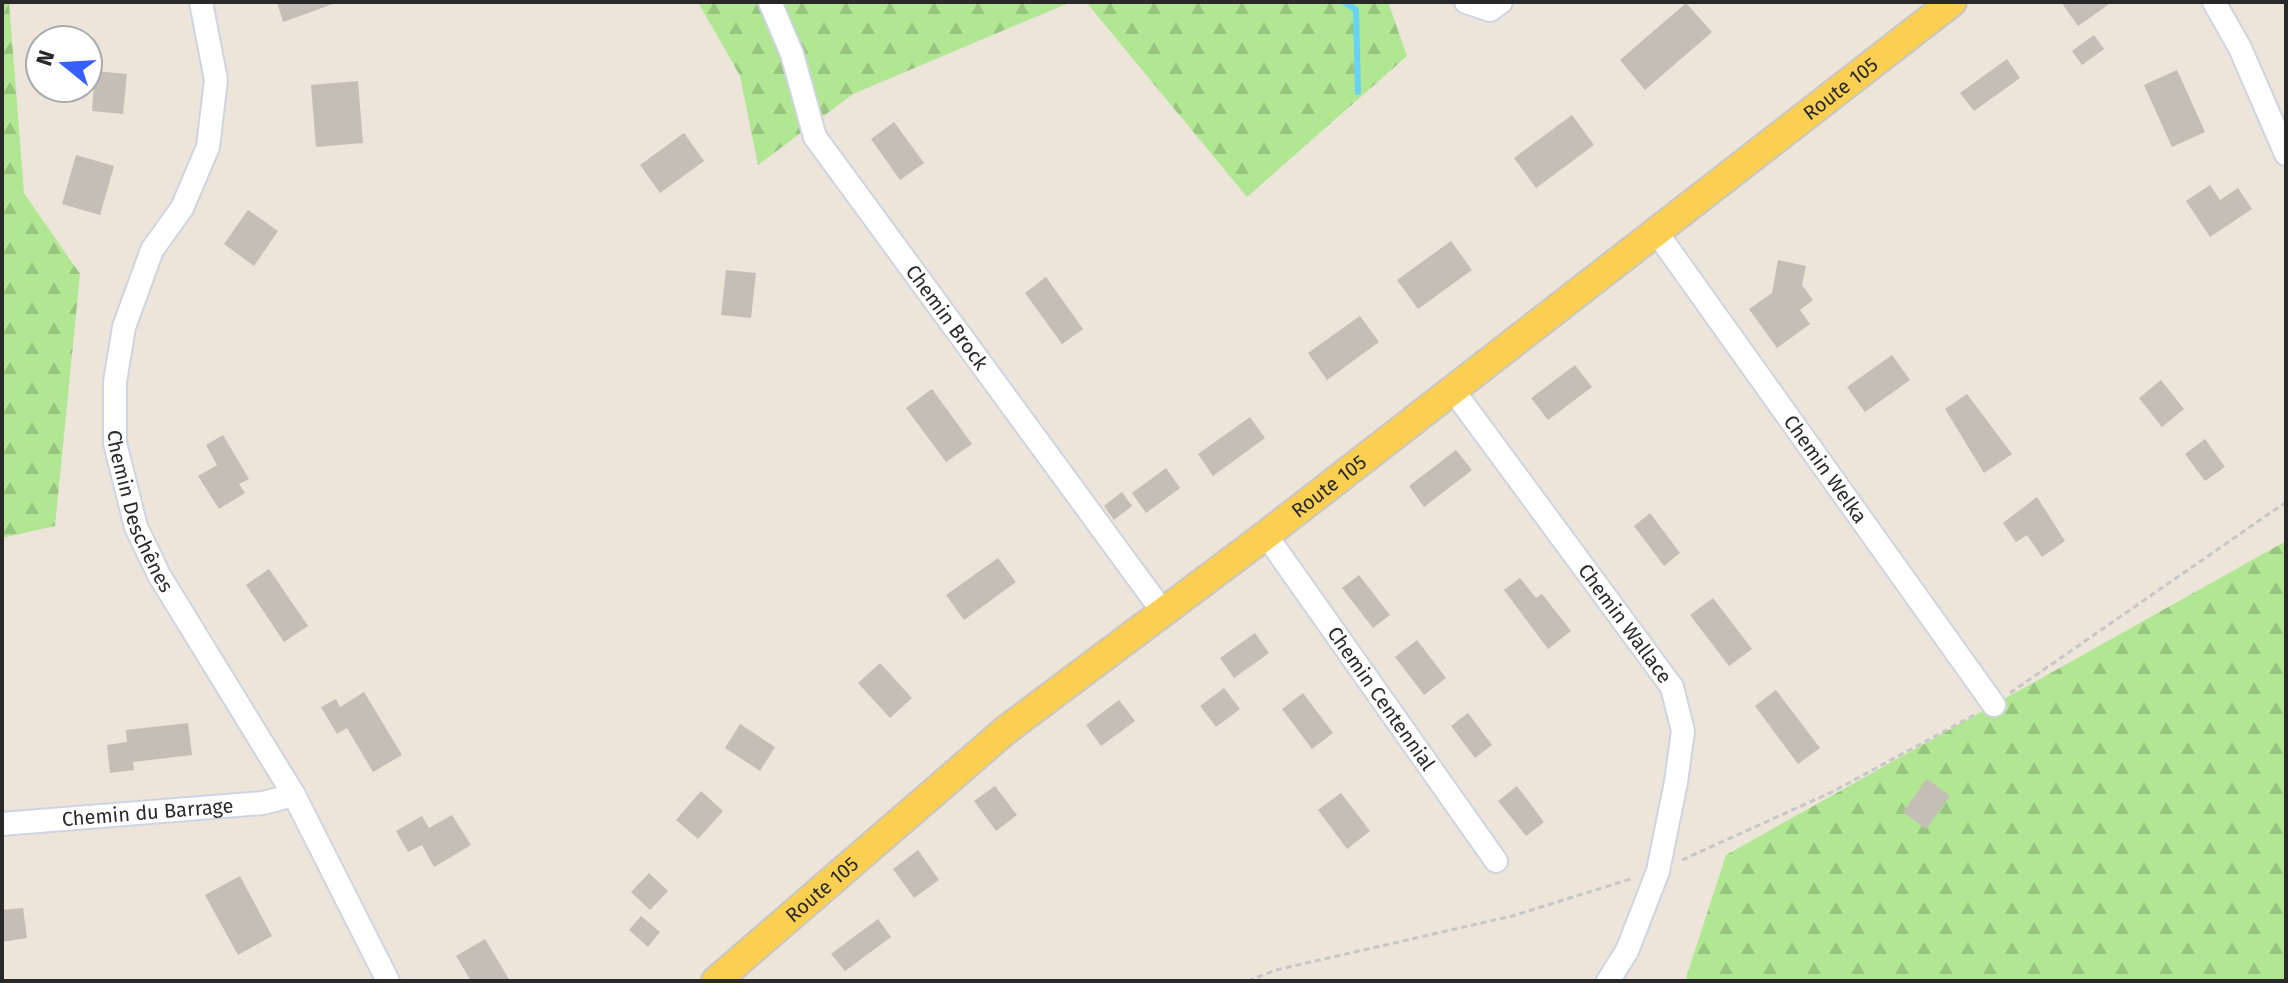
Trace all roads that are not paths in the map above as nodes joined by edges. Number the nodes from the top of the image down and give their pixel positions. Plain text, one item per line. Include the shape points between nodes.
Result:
1 (201, 2) edge
2 (770, 2) edge
3 (1466, 2) edge
4 (1501, 2) edge
5 (1952, 2) edge
6 (2214, 2) edge
7 (2286, 154) edge
8 (1657, 233) junction
9 (1453, 390) junction
10 (1266, 535) junction
11 (1163, 612) junction
12 (1994, 705) road end
13 (294, 795) junction
14 (2, 824) edge
15 (1496, 861) dead end
16 (388, 981) edge
17 (716, 981) edge
18 (1608, 981) edge

1 - 13 street, Chemin Deschênes via 216,80 208,147 182,208 152,250 124,327 115,382 115,443 136,527 159,575
2 - 11 street, Chemin Brock via 792,54 815,137
3 - 4 street via 1490,10
5 - 8 main road, Route 105
6 - 7 street
8 - 9 main road, Route 105
8 - 12 street, Chemin Welka
9 - 10 main road, Route 105
9 - 18 street, Chemin Wallace via 1672,687 1683,731 1658,871 1627,951
10 - 11 main road, Route 105
10 - 15 street, Chemin Centennial
11 - 17 main road, Route 105 via 1006,730
13 - 14 street, Chemin du Barrage via 263,803
13 - 16 street, Chemin Deschênes

